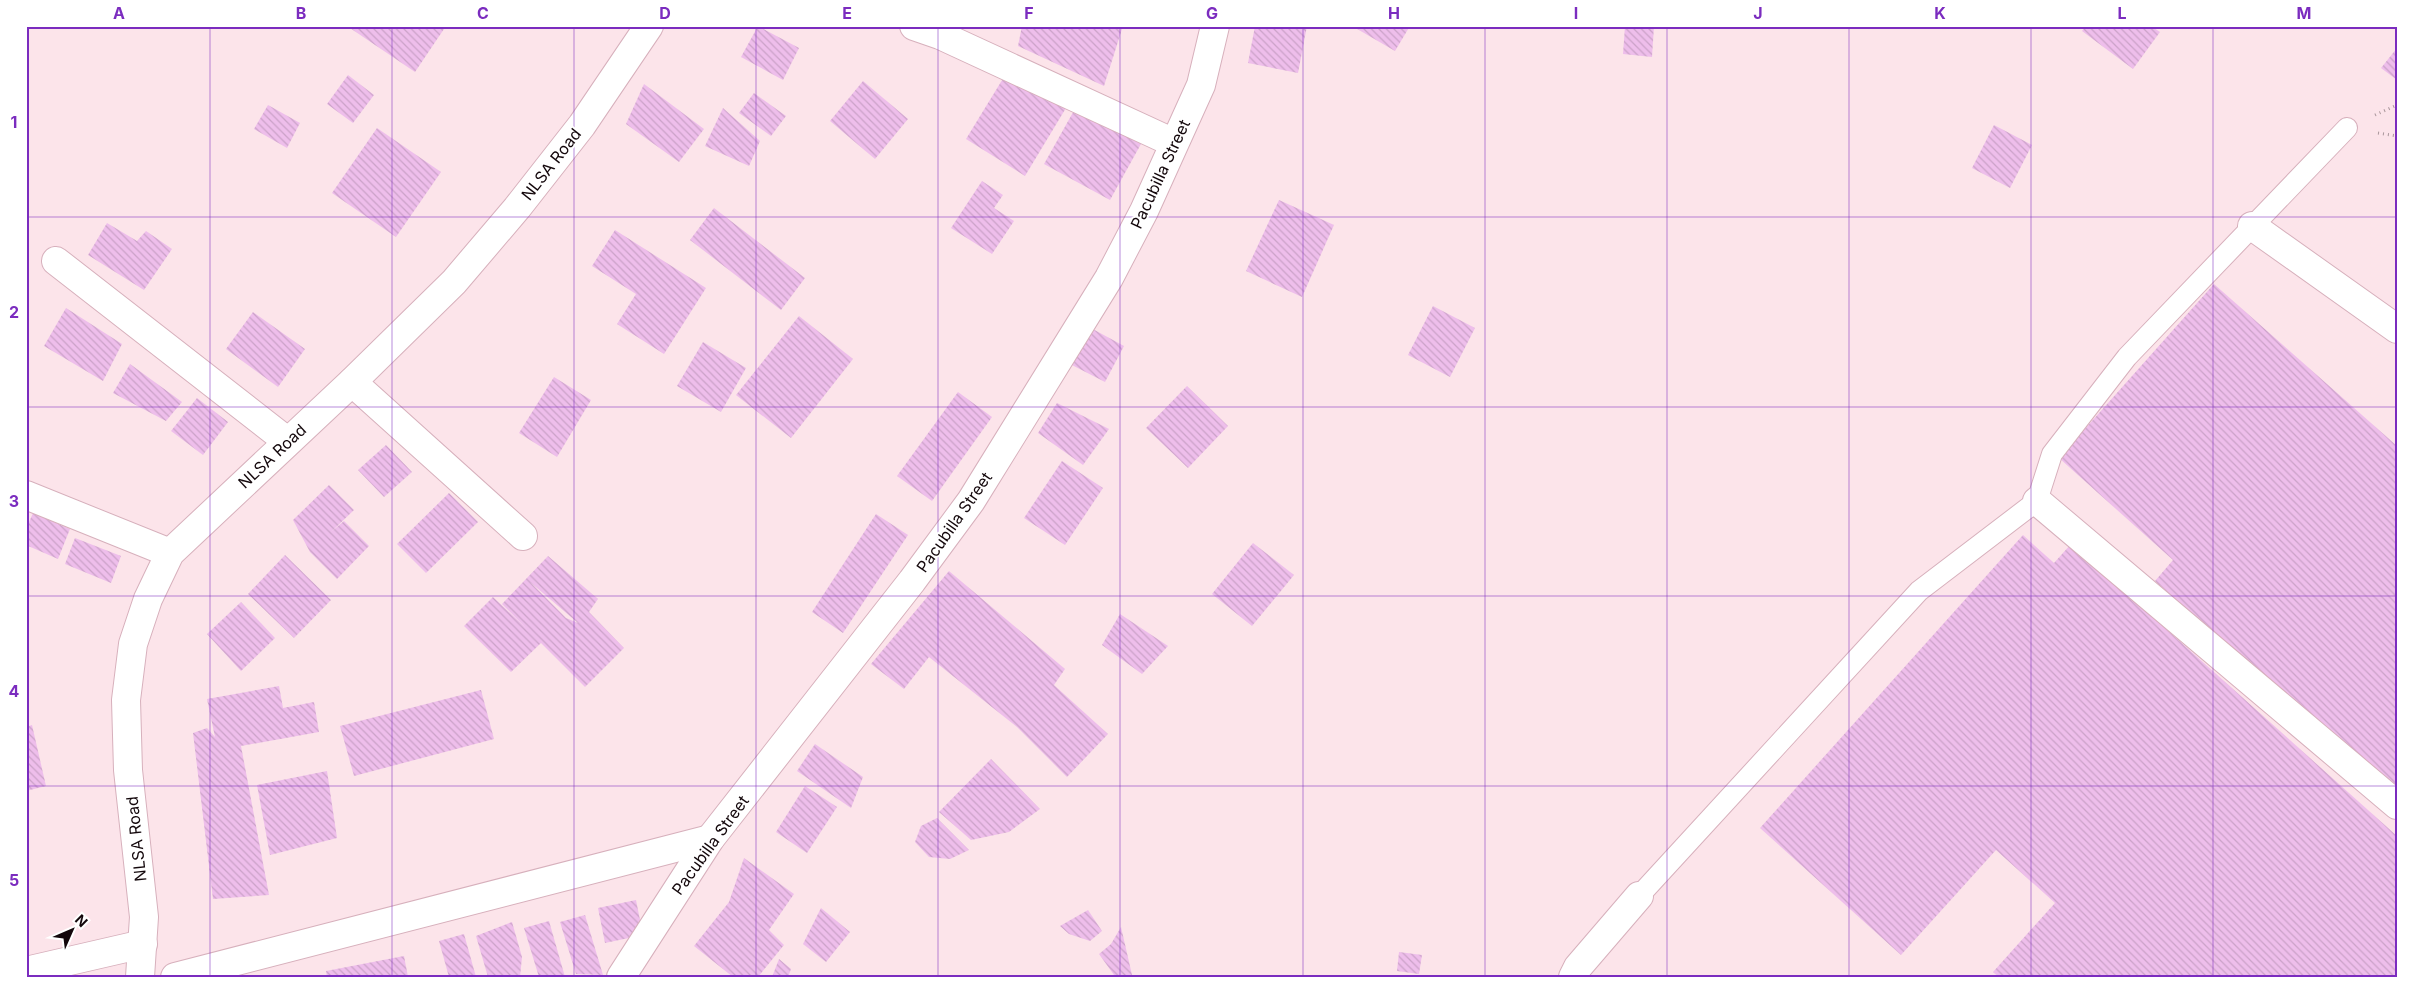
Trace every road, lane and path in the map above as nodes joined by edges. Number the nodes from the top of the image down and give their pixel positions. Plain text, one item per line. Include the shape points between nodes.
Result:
1 (649, 26) edge
2 (914, 26) edge
3 (1215, 26) edge
4 (2347, 128) dead end
5 (1174, 143) junction
6 (2252, 226) junction
7 (56, 261) dead end
8 (2397, 329) edge
9 (352, 382) junction
10 (287, 440) junction
11 (26, 495) edge
12 (2037, 501) junction
13 (523, 536) dead end
14 (170, 553) junction
15 (2397, 804) edge
16 (710, 839) junction
17 (1639, 896) joint
18 (142, 944) junction
19 (26, 971) edge
20 (140, 977) edge
21 (175, 977) edge
22 (620, 977) edge
23 (1573, 977) edge

1 - 9 street, NLSA Road via 582,125 517,208 454,282
2 - 5 street
3 - 5 street, Pacubilla Street via 1201,85
4 - 6 lane
5 - 16 street, Pacubilla Street via 1109,278 971,501
6 - 8 street
6 - 12 lane via 2127,357 2052,454
7 - 10 street
9 - 10 street, NLSA Road
9 - 13 street
10 - 14 street, NLSA Road
11 - 14 street
12 - 15 street
12 - 17 lane via 1919,590
14 - 18 street, NLSA Road via 148,599 133,644 126,700 128,770 144,917
16 - 21 street
16 - 22 street, Pacubilla Street
17 - 23 street
18 - 19 street
18 - 20 street, NLSA Road

